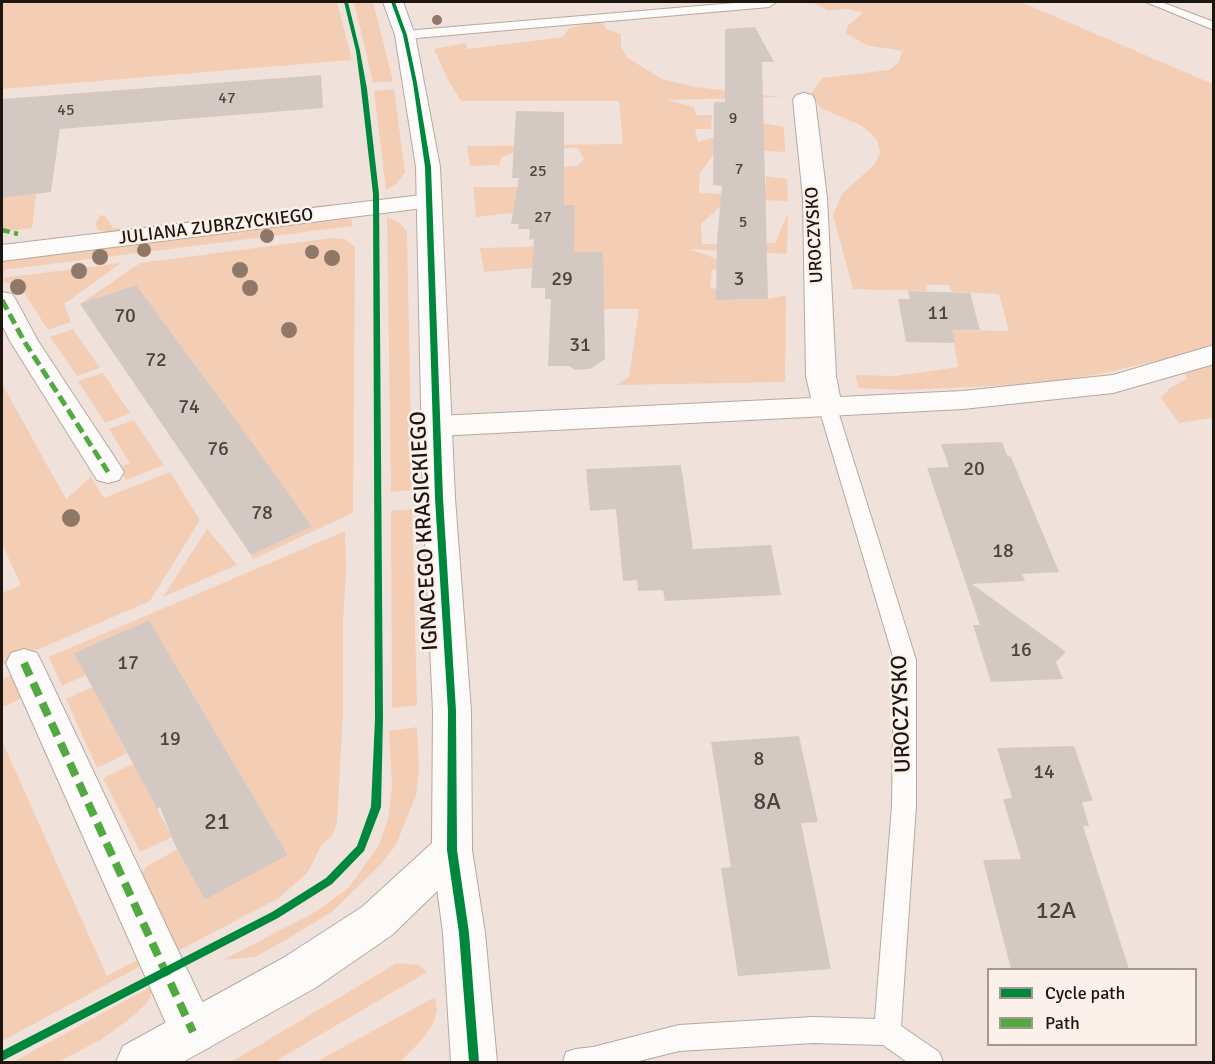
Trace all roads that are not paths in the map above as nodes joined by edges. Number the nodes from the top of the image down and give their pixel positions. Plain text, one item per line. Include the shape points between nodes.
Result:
1 (393, 2) edge
2 (1152, 2) edge
3 (769, 3) edge
4 (1214, 26) edge
5 (405, 35) junction
6 (804, 100) dead end
7 (430, 201) junction
8 (2, 253) edge
9 (2, 300) edge
10 (1214, 354) edge
11 (826, 405) junction
12 (437, 426) junction
13 (108, 472) dead end
14 (24, 663) dead end
15 (452, 850) junction
16 (193, 1032) junction
17 (887, 1032) junction
18 (140, 1062) edge
19 (474, 1062) edge
20 (576, 1062) edge
21 (929, 1062) edge

1 - 5 street, IGNACEGO KRASICKIEGO
2 - 4 lane
3 - 5 lane
5 - 7 street, IGNACEGO KRASICKIEGO via 424,132
6 - 11 street, UROCZYSKO via 815,198 821,376
7 - 8 street, JULIANA ZUBRZYCKIEGO
7 - 12 street, IGNACEGO KRASICKIEGO
9 - 13 street
10 - 11 street via 1113,384 963,400
11 - 12 street
11 - 17 lane, UROCZYSKO via 905,660 904,806
12 - 15 street, IGNACEGO KRASICKIEGO via 452,711
14 - 16 street
15 - 16 street via 377,921 299,973
15 - 19 street, IGNACEGO KRASICKIEGO via 464,933
16 - 18 street
17 - 20 lane via 813,1030 679,1038
17 - 21 lane

